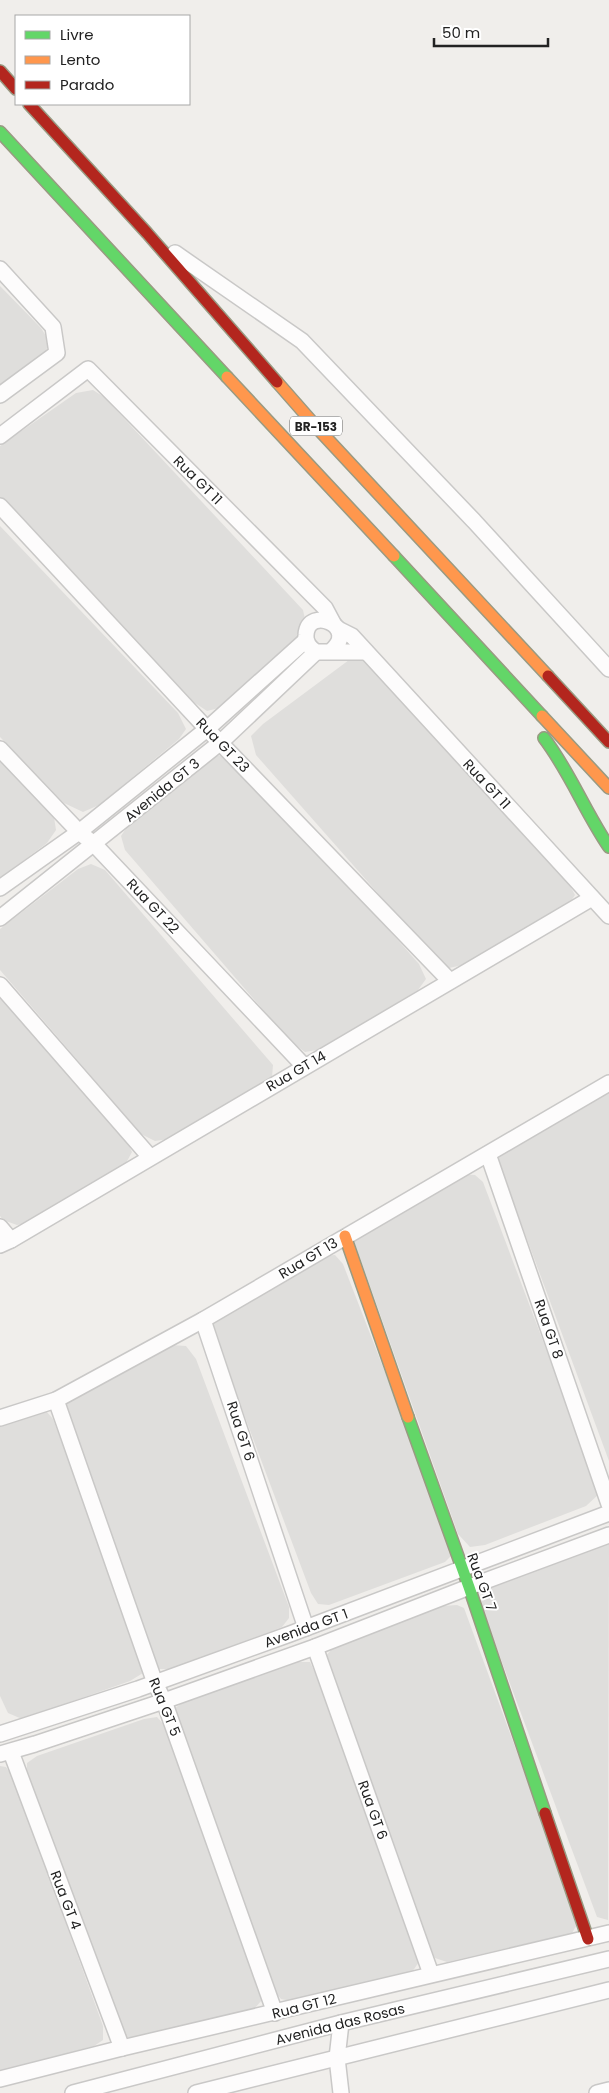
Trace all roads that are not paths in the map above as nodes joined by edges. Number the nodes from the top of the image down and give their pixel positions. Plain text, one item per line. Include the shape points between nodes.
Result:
1 (0, 71) edge
2 (15, 88) edge
3 (30, 105) edge
4 (0, 132) edge
5 (146, 233) junction
6 (0, 269) edge
7 (0, 395) edge
8 (0, 436) edge
9 (0, 506) edge
10 (309, 591) junction
11 (312, 624) junction
12 (335, 626) junction
13 (318, 648) junction
14 (366, 652) junction
15 (609, 669) edge
16 (516, 687) junction
17 (208, 729) junction
18 (221, 742) junction
19 (609, 742) edge
20 (0, 749) edge
21 (609, 788) edge
22 (79, 832) junction
23 (94, 844) junction
24 (609, 847) edge
25 (0, 888) edge
26 (592, 898) junction
27 (609, 916) edge
28 (0, 918) edge
29 (450, 981) junction
30 (0, 985) edge
31 (304, 1066) junction
32 (609, 1083) edge
33 (488, 1154) junction
34 (150, 1157) junction
35 (0, 1227) edge
36 (345, 1236) junction
37 (6, 1242) edge
38 (203, 1320) junction
39 (56, 1400) junction
40 (0, 1418) edge
41 (609, 1504) edge
42 (609, 1514) edge
43 (609, 1535) edge
44 (461, 1568) junction
45 (469, 1587) junction
46 (306, 1628) junction
47 (315, 1647) junction
48 (154, 1683) junction
49 (164, 1701) junction
50 (1, 1730) edge
51 (5, 1753) edge
52 (609, 1933) edge
53 (588, 1939) junction
54 (609, 1959) edge
55 (431, 1974) junction
56 (609, 1990) edge
57 (276, 2013) junction
58 (342, 2023) junction
59 (122, 2048) junction
60 (337, 2058) junction
61 (0, 2079) edge
62 (609, 2090) edge
63 (73, 2093) edge
64 (196, 2093) edge
65 (340, 2093) edge
66 (597, 2093) edge

1 - 2 main road
3 - 5 main road, BR-153
4 - 16 main road, BR-153
5 - 15 street via 302,341 474,521
5 - 19 main road, BR-153 via 320,431
6 - 7 street via 53,327 57,353
8 - 10 street, Rua GT 11 via 88,369
9 - 17 street, Rua GT 23
10 - 11 street
10 - 12 street, Rua GT 11 via 326,608
11 - 12 street via 326,620
11 - 13 street via 308,629
12 - 13 street via 339,641
12 - 14 street, Rua GT 11 via 352,636
13 - 14 street
13 - 17 street, Avenida GT 3
13 - 18 street, Avenida GT 3
14 - 26 street, Rua GT 11
16 - 21 main road, BR-153
16 - 24 main road via 535,727 564,766
17 - 18 street, Rua GT 23
17 - 22 street, Avenida GT 3
18 - 23 street, Avenida GT 3
18 - 29 street, Rua GT 23
20 - 22 street, Rua GT 22
22 - 23 street, Rua GT 22
22 - 25 street, Avenida GT 3
23 - 28 street, Avenida GT 3
23 - 31 street, Rua GT 22
26 - 27 street, Rua GT 11
26 - 29 street, Rua GT 14
29 - 31 street, Rua GT 14
30 - 34 street
31 - 34 street, Rua GT 14
32 - 33 street, Rua GT 13
33 - 36 street, Rua GT 13
33 - 41 street, Rua GT 8
34 - 37 street, Rua GT 14
35 - 37 street
36 - 38 street, Rua GT 13
36 - 44 main road, Rua GT 7
38 - 39 street, Rua GT 13
38 - 46 street, Rua GT 6
39 - 40 street, Rua GT 13
39 - 48 street, Rua GT 5
42 - 44 street, Avenida GT 1
43 - 45 street, Avenida GT 1
44 - 45 main road, Rua GT 7
44 - 46 street, Avenida GT 1
45 - 47 street, Avenida GT 1
45 - 53 main road, Rua GT 7
46 - 48 street, Avenida GT 1
47 - 49 street, Avenida GT 1
47 - 55 street, Rua GT 6
48 - 49 street, Rua GT 5
48 - 50 street, Avenida GT 1
49 - 51 street, Avenida GT 1
49 - 57 street, Rua GT 5
51 - 59 street, Rua GT 4
52 - 53 street, Rua GT 12
53 - 55 street, Rua GT 12
54 - 58 street, Avenida das Rosas
55 - 57 street, Rua GT 12
56 - 60 street
57 - 59 street, Rua GT 12
58 - 60 street
58 - 63 street, Avenida das Rosas
59 - 61 street, Rua GT 12
60 - 64 street
60 - 65 street
62 - 66 street

